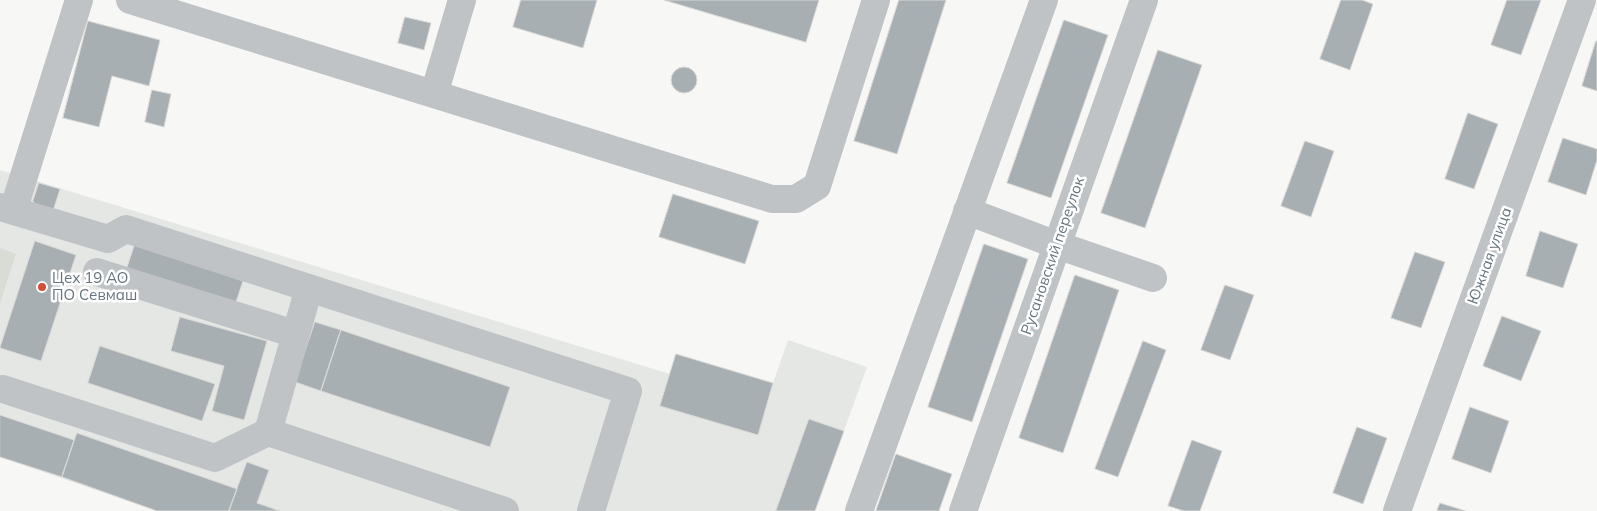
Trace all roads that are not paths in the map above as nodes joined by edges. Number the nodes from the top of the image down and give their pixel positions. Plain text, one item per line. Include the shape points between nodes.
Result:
1 (79, 0) edge
2 (130, 0) edge
3 (462, 0) edge
4 (876, 0) edge
5 (1044, 0) edge
6 (1144, 0) edge
7 (1582, 0) edge
8 (199, 10) edge
9 (434, 94) junction
10 (7, 209) edge
11 (967, 211) junction
12 (108, 239) junction
13 (1057, 245) junction
14 (1153, 278) dead end
15 (309, 288) junction
16 (296, 334) junction
17 (3, 389) dead end
18 (268, 432) junction
19 (505, 511) edge
20 (591, 511) edge
21 (859, 511) edge
22 (963, 511) edge
23 (1398, 511) edge

1 - 10 street
2 - 8 street
3 - 9 street
4 - 9 street via 817,186 796,199 772,199
5 - 11 street
6 - 13 street, Русановский переулок
7 - 23 street, Южная улица
8 - 9 street
10 - 12 street
11 - 13 street
11 - 21 street
12 - 15 street via 126,228
12 - 16 street via 96,275
13 - 14 street
13 - 22 street, Русановский переулок
15 - 16 street
15 - 20 street via 628,391
16 - 18 street
17 - 18 street via 215,458
18 - 19 street

